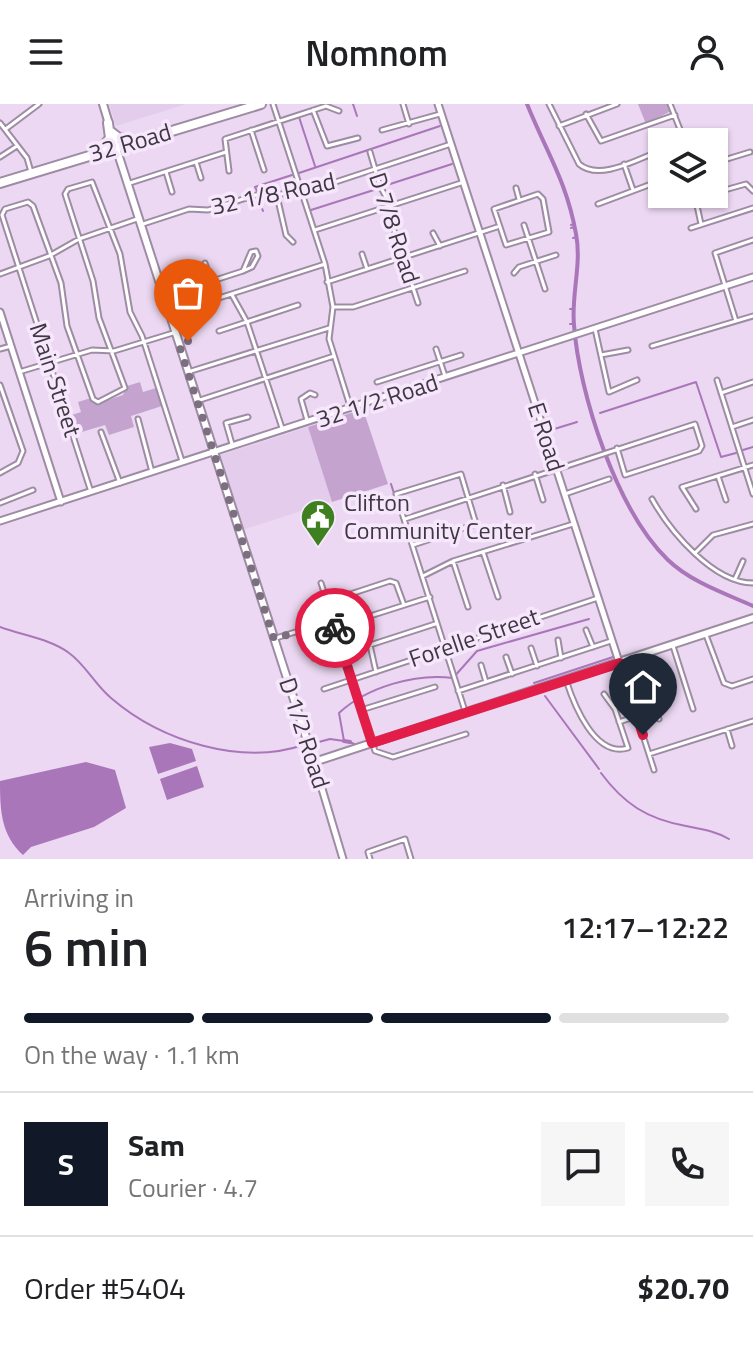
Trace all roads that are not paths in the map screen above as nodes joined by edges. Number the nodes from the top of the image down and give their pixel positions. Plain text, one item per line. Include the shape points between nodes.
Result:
1 (39, 104) edge
2 (103, 104) edge
3 (261, 104) edge
4 (273, 104) edge
5 (403, 104) edge
6 (438, 104) edge
7 (549, 104) edge
8 (617, 104) edge
9 (670, 104) edge
10 (313, 110) junction
11 (339, 111) dead end
12 (441, 113) junction
13 (586, 114) junction
14 (675, 115) junction
15 (279, 121) junction
16 (0, 123) edge
17 (409, 124) junction
18 (559, 126) junction
19 (110, 127) junction
20 (7, 128) junction
21 (680, 128) edge
22 (251, 130) junction
23 (382, 130) dead end
24 (148, 137) junction
25 (358, 138) dead end
26 (451, 144) junction
27 (18, 145) junction
28 (115, 146) junction
29 (100, 151) junction
30 (226, 152) junction
31 (370, 152) dead end
32 (750, 152) dead end
33 (648, 155) edge
34 (0, 157) edge
35 (728, 159) edge
36 (196, 162) junction
37 (624, 164) junction
38 (374, 169) junction
39 (264, 170) dead end
40 (229, 171) dead end
41 (31, 172) junction
42 (166, 172) junction
43 (201, 178) dead end
44 (464, 182) junction
45 (0, 183) edge
46 (127, 184) junction
47 (648, 185) edge
48 (516, 188) dead end
49 (728, 189) edge
50 (633, 190) junction
51 (753, 191) edge
52 (172, 192) dead end
53 (302, 193) junction
54 (277, 196) junction
55 (519, 199) junction
56 (598, 204) dead end
57 (391, 206) junction
58 (698, 208) edge
59 (753, 208) edge
60 (139, 221) junction
61 (701, 224) junction
62 (524, 225) dead end
63 (497, 227) junction
64 (107, 228) junction
65 (691, 228) dead end
66 (314, 231) junction
67 (433, 233) dead end
68 (480, 233) junction
69 (79, 239) junction
70 (529, 240) junction
71 (753, 240) edge
72 (293, 242) dead end
73 (440, 246) junction
74 (362, 254) dead end
75 (556, 255) dead end
76 (49, 256) junction
77 (403, 258) junction
78 (536, 262) junction
79 (205, 263) dead end
80 (325, 264) junction
81 (20, 268) junction
82 (179, 269) dead end
83 (367, 269) junction
84 (243, 271) junction
85 (465, 271) dead end
86 (514, 273) dead end
87 (0, 274) edge
88 (753, 277) edge
89 (211, 281) junction
90 (183, 282) junction
91 (327, 282) junction
92 (725, 286) junction
93 (413, 287) junction
94 (161, 288) junction
95 (545, 289) dead end
96 (232, 295) junction
97 (418, 303) dead end
98 (298, 305) dead end
99 (333, 307) junction
100 (0, 312) edge
101 (169, 314) junction
102 (753, 316) edge
103 (736, 321) junction
104 (247, 322) junction
105 (329, 328) junction
106 (595, 329) junction
107 (219, 331) dead end
108 (175, 332) junction
109 (144, 342) junction
110 (11, 346) junction
111 (652, 346) dead end
112 (0, 349) edge
113 (256, 349) junction
114 (436, 349) dead end
115 (628, 350) dead end
116 (114, 351) junction
117 (78, 353) junction
118 (519, 353) junction
119 (461, 355) dead end
120 (601, 355) junction
121 (334, 356) junction
122 (49, 362) junction
123 (440, 362) junction
124 (19, 372) junction
125 (188, 372) junction
126 (265, 378) junction
127 (446, 378) junction
128 (637, 380) dead end
129 (717, 380) dead end
130 (377, 382) dead end
131 (753, 382) edge
132 (0, 385) edge
133 (721, 393) junction
134 (315, 395) dead end
135 (197, 401) junction
136 (351, 409) junction
137 (248, 417) dead end
138 (138, 419) dead end
139 (753, 420) edge
140 (308, 424) junction
141 (732, 427) junction
142 (101, 432) dead end
143 (283, 432) junction
144 (233, 448) junction
145 (617, 448) junction
146 (214, 453) junction
147 (183, 463) junction
148 (753, 465) edge
149 (556, 468) junction
150 (744, 468) junction
151 (152, 472) junction
152 (0, 473) edge
153 (535, 474) junction
154 (718, 476) junction
155 (609, 479) dead end
156 (120, 483) junction
157 (503, 485) junction
158 (33, 490) dead end
159 (91, 492) junction
160 (565, 494) junction
161 (753, 494) edge
162 (470, 498) junction
163 (652, 499) dead end
164 (543, 500) dead end
165 (726, 500) dead end
166 (61, 502) junction
167 (0, 503) edge
168 (696, 509) dead end
169 (510, 512) dead end
170 (405, 519) junction
171 (0, 521) edge
172 (575, 524) junction
173 (753, 524) edge
174 (413, 545) junction
175 (483, 552) junction
176 (695, 553) junction
177 (453, 561) junction
178 (743, 561) dead end
179 (423, 576) junction
180 (735, 579) junction
181 (321, 583) dead end
182 (753, 583) edge
183 (430, 597) junction
184 (498, 597) dead end
185 (598, 598) junction
186 (327, 601) junction
187 (320, 604) dead end
188 (404, 605) junction
189 (468, 607) dead end
190 (753, 618) edge
191 (436, 623) junction
192 (335, 627) junction
193 (586, 630) dead end
194 (706, 635) junction
195 (274, 639) junction
196 (558, 640) dead end
197 (612, 641) junction
198 (673, 646) junction
199 (593, 647) junction
200 (531, 648) dead end
201 (445, 649) junction
202 (353, 650) dead end
203 (343, 654) junction
204 (506, 657) dead end
205 (640, 657) junction
206 (314, 658) dead end
207 (561, 658) junction
208 (620, 663) junction
209 (481, 665) dead end
210 (537, 666) junction
211 (376, 672) junction
212 (512, 674) junction
213 (753, 679) edge
214 (351, 680) junction
215 (566, 680) junction
216 (486, 682) junction
217 (435, 687) dead end
218 (324, 689) dead end
219 (458, 691) junction
220 (604, 694) dead end
221 (693, 709) dead end
222 (361, 710) junction
223 (465, 713) junction
224 (637, 716) junction
225 (659, 719) dead end
226 (753, 721) edge
227 (619, 722) junction
228 (727, 729) junction
229 (466, 734) dead end
230 (372, 743) junction
231 (732, 746) dead end
232 (649, 754) junction
233 (314, 762) junction
234 (654, 770) dead end
235 (343, 859) edge
236 (370, 859) edge
237 (411, 859) edge

1 - 20 street
2 - 19 main road, D 1/2 Road
3 - 24 main road, 32 Road
4 - 15 street
5 - 17 street
6 - 12 street, E Road
7 - 18 street
8 - 13 street
9 - 14 street
10 - 11 street via 329,105
10 - 15 street
10 - 25 street via 327,146
12 - 17 street
12 - 26 street, E Road
13 - 14 street via 598,140
13 - 18 street
14 - 21 street
15 - 22 street
15 - 53 street
16 - 20 street
17 - 23 street
18 - 37 street via 585,169
19 - 24 main road via 120,139
19 - 28 main road, D 1/2 Road
19 - 29 main road via 110,138
20 - 27 street
22 - 30 street via 225,139
22 - 39 street
24 - 28 main road, 32 Road
26 - 38 street, 32 1/8 Road
26 - 44 street, E Road
27 - 34 street
27 - 41 street
28 - 29 main road, 32 Road
28 - 46 main road, D 1/2 Road
29 - 41 main road, 32 Road
30 - 36 street
30 - 40 street
31 - 38 street, D 7/8 Road
32 - 35 street
33 - 37 street
36 - 42 street
36 - 43 street
37 - 50 street
38 - 53 street, 32 1/8 Road
38 - 57 street, D 7/8 Road
41 - 45 main road, 32 Road
42 - 46 street
42 - 52 street
44 - 57 street
44 - 68 street, E Road
46 - 60 main road, D 1/2 Road
47 - 50 street
48 - 55 street
49 - 51 street via 746,184
50 - 56 street
53 - 54 street, 32 1/8 Road
53 - 66 street
54 - 60 street, 32 1/8 Road via 261,194 208,210
54 - 72 street via 286,235
55 - 63 street via 494,209
55 - 70 street via 540,195 549,232
57 - 66 street
57 - 77 street, D 7/8 Road
58 - 61 street
59 - 61 street
60 - 64 street, 32 1/8 Road
60 - 94 main road, D 1/2 Road
61 - 65 street
62 - 70 street
63 - 68 street
63 - 70 street via 506,245
64 - 69 street, 32 1/8 Road
64 - 69 street via 92,182 65,191
64 - 109 street via 120,254 127,303
66 - 80 street
67 - 73 street
68 - 73 street
68 - 118 street, E Road
69 - 76 street, 32 1/8 Road
69 - 116 street via 99,318
70 - 78 street
71 - 92 street via 715,253
73 - 77 street
74 - 83 street
75 - 78 street
76 - 81 street, 32 1/8 Road
76 - 81 street, Main Street via 31,203 5,209 2,215
76 - 117 street
77 - 83 street
77 - 93 street, D 7/8 Road
78 - 86 street
78 - 95 street
79 - 89 street
80 - 91 street
80 - 96 street
81 - 87 street, 32 1/8 Road
81 - 122 street, Main Street
82 - 90 street
83 - 91 street
84 - 84 street via 252,267 256,251 251,252
84 - 89 street
85 - 93 street
88 - 92 street, 32 1/2 Road
89 - 90 street
90 - 94 street
91 - 99 street
92 - 103 street
92 - 106 street, 32 1/2 Road
93 - 97 street, D 7/8 Road
93 - 99 street via 353,307
94 - 101 main road, D 1/2 Road
96 - 101 street
96 - 104 street
98 - 104 street
99 - 105 street
100 - 110 street
101 - 108 main road, D 1/2 Road
102 - 103 street
103 - 111 street
104 - 107 street
104 - 113 street
105 - 113 street
105 - 121 street
106 - 118 street, 32 1/2 Road
106 - 120 street
108 - 109 street
108 - 125 main road, D 1/2 Road
109 - 116 street
109 - 147 street
110 - 112 street
110 - 124 street
113 - 125 street
113 - 126 street
114 - 123 street
115 - 120 street
116 - 117 street
116 - 117 street via 125,388 98,402
117 - 122 street
118 - 127 street, 32 1/2 Road
118 - 149 street, E Road
119 - 123 street
120 - 128 street via 609,392
121 - 126 street
121 - 136 street
122 - 124 street
122 - 159 street, Main Street
123 - 127 street
123 - 130 street
124 - 166 street
125 - 135 main road, D 1/2 Road
126 - 135 street
126 - 143 street
127 - 136 street, 32 1/2 Road
129 - 133 street
131 - 133 street
132 - 152 street via 23,451 18,463
133 - 141 street
134 - 140 street via 301,399
135 - 146 main road, D 1/2 Road
136 - 140 street, 32 1/2 Road
137 - 144 street via 226,423
138 - 151 street
139 - 141 street
140 - 143 street, 32 1/2 Road
141 - 150 street
142 - 156 street
143 - 144 street, 32 1/2 Road
144 - 146 street, 32 1/2 Road
145 - 145 street via 695,424 702,446 625,475
145 - 149 street
146 - 147 street, 32 1/2 Road
146 - 195 main road, D 1/2 Road
147 - 151 street, 32 1/2 Road
148 - 150 street
149 - 153 street
149 - 160 street, E Road
150 - 154 street
150 - 161 street
151 - 156 street, 32 1/2 Road
153 - 157 street
153 - 164 street
154 - 165 street
154 - 168 street via 682,487
155 - 160 street
156 - 159 street, 32 1/2 Road
157 - 162 street
157 - 169 street
158 - 167 street
159 - 166 street, 32 1/2 Road
160 - 172 street, E Road
162 - 170 street
162 - 170 street via 461,474 396,494
162 - 174 street via 476,524
163 - 176 street via 671,530
166 - 171 street, 32 1/2 Road
170 - 174 street
172 - 175 street
172 - 185 street, E Road
173 - 176 street via 713,535
174 - 179 street
175 - 177 street
175 - 184 street
176 - 180 street
177 - 179 street
177 - 189 street
178 - 180 street
179 - 183 street
180 - 182 street
181 - 186 street
183 - 188 street
183 - 191 street
185 - 197 street, E Road
185 - 201 street, Forelle Street
186 - 187 street
186 - 188 street via 390,581 396,583
186 - 192 street
188 - 192 street
190 - 194 main road
191 - 201 street
191 - 211 street via 370,645
192 - 195 street
192 - 203 street
193 - 199 street
194 - 198 main road
194 - 213 street via 724,683 732,686
195 - 233 main road, D 1/2 Road
196 - 207 street
197 - 199 street
197 - 208 street, E Road
198 - 205 main road
198 - 221 street
199 - 207 street
200 - 210 street
201 - 211 street, Forelle Street
201 - 219 street
202 - 203 street
203 - 206 street
203 - 214 street
204 - 212 street
205 - 208 main road
205 - 225 street
207 - 210 street
208 - 215 main road
208 - 224 street, E Road
209 - 216 street
210 - 212 street
211 - 214 street, Forelle Street
212 - 216 street
214 - 218 street, Forelle Street
214 - 222 street
215 - 223 main road
215 - 227 street via 574,705 612,750 628,748
216 - 219 street
217 - 222 street
219 - 223 street
220 - 227 street
222 - 230 street
223 - 230 main road
224 - 227 street
224 - 232 street, E Road
226 - 228 street
228 - 231 street
228 - 232 street
229 - 230 street via 393,757 380,755
230 - 233 main road
232 - 234 street, E Road
233 - 235 street, D 1/2 Road
236 - 237 street via 368,852 405,839

